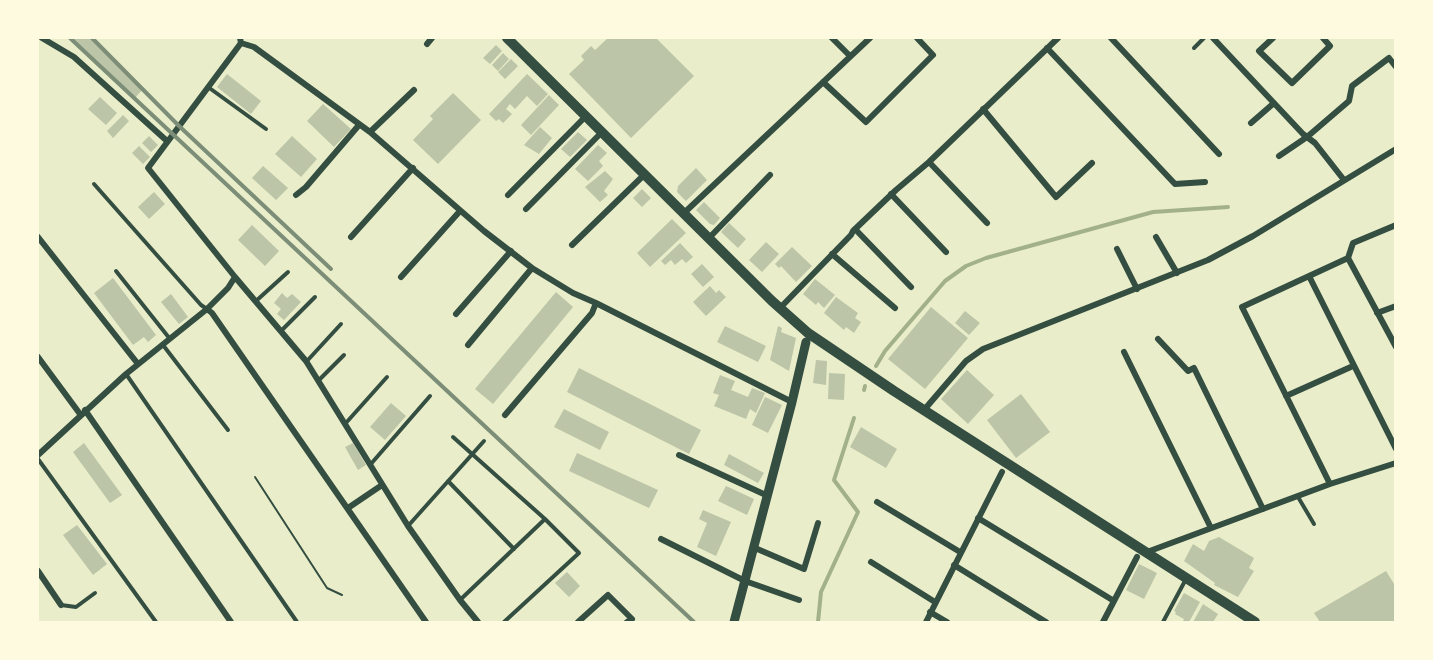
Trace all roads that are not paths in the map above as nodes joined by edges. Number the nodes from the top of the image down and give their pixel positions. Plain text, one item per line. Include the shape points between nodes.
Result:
1 (42, 38) edge
2 (432, 38) edge
3 (507, 38) edge
4 (832, 38) edge
5 (870, 38) edge
6 (916, 38) edge
7 (1058, 38) edge
8 (1111, 38) edge
9 (1204, 38) edge
10 (1213, 38) edge
11 (1273, 38) edge
12 (1323, 38) edge
13 (240, 40) edge
14 (427, 44) dead end
15 (1047, 48) junction
16 (1194, 48) dead end
17 (850, 56) junction
18 (1395, 67) edge
19 (823, 82) junction
20 (207, 87) junction
21 (414, 90) dead end
22 (1274, 104) junction
23 (983, 110) junction
24 (586, 116) junction
25 (1251, 123) dead end
26 (359, 125) junction
27 (266, 129) dead end
28 (369, 132) junction
29 (602, 132) junction
30 (1307, 137) junction
31 (167, 141) junction
32 (1395, 149) edge
33 (1219, 154) dead end
34 (1280, 156) dead end
35 (928, 162) junction
36 (1092, 163) dead end
37 (413, 168) junction
38 (645, 174) junction
39 (770, 175) dead end
40 (1344, 180) junction
41 (1205, 183) dead end
42 (94, 184) dead end
43 (891, 194) junction
44 (296, 195) dead end
45 (508, 195) dead end
46 (526, 209) dead end
47 (460, 211) junction
48 (684, 213) junction
49 (987, 223) dead end
50 (1395, 225) edge
51 (855, 229) junction
52 (38, 237) edge
53 (351, 237) dead end
54 (1156, 237) dead end
55 (709, 238) junction
56 (572, 245) dead end
57 (1117, 249) dead end
58 (510, 251) junction
59 (946, 252) dead end
60 (832, 254) junction
61 (1348, 258) junction
62 (532, 268) junction
63 (116, 271) dead end
64 (288, 272) dead end
65 (1177, 273) junction
66 (401, 276) dead end
67 (1309, 276) junction
68 (235, 277) junction
69 (910, 288) dead end
70 (1137, 289) junction
71 (315, 297) dead end
72 (256, 301) junction
73 (596, 303) junction
74 (1395, 306) edge
75 (780, 308) junction
76 (895, 308) dead end
77 (207, 309) junction
78 (456, 314) dead end
79 (1377, 314) junction
80 (341, 324) dead end
81 (281, 331) junction
82 (807, 337) junction
83 (170, 339) junction
84 (1158, 339) dead end
85 (162, 345) junction
86 (468, 345) dead end
87 (1395, 347) edge
88 (1124, 352) dead end
89 (344, 355) dead end
90 (38, 357) edge
91 (306, 361) junction
92 (138, 364) junction
93 (1353, 366) junction
94 (126, 374) junction
95 (387, 377) dead end
96 (318, 381) junction
97 (429, 396) dead end
98 (1286, 396) junction
99 (792, 402) junction
100 (924, 410) junction
101 (83, 412) junction
102 (505, 415) dead end
103 (345, 425) junction
104 (228, 430) dead end
105 (453, 437) dead end
106 (484, 441) dead end
107 (1395, 449) edge
108 (38, 454) edge
109 (472, 455) junction
110 (679, 455) dead end
111 (1395, 463) edge
112 (370, 465) junction
113 (1004, 467) junction
114 (448, 481) junction
115 (382, 484) junction
116 (1330, 484) junction
117 (768, 496) junction
118 (1298, 496) junction
119 (877, 502) dead end
120 (348, 508) junction
121 (1263, 509) junction
122 (978, 518) junction
123 (545, 519) junction
124 (818, 524) dead end
125 (1314, 524) dead end
126 (408, 526) junction
127 (1211, 528) junction
128 (662, 539) dead end
129 (754, 548) junction
130 (514, 549) junction
131 (960, 552) junction
132 (1142, 553) junction
133 (871, 561) dead end
134 (954, 565) junction
135 (38, 571) edge
136 (1186, 578) junction
137 (746, 580) junction
138 (95, 593) dead end
139 (460, 600) junction
140 (799, 600) dead end
141 (1114, 601) junction
142 (935, 602) junction
143 (61, 605) joint
144 (930, 612) junction
145 (156, 622) edge
146 (231, 622) edge
147 (297, 622) edge
148 (426, 622) edge
149 (478, 622) edge
150 (504, 622) edge
151 (578, 622) edge
152 (627, 622) edge
153 (734, 622) edge
154 (926, 622) edge
155 (947, 622) edge
156 (1046, 622) edge
157 (1103, 622) edge
158 (1163, 622) edge
159 (1254, 622) edge

1 - 31 street via 74,57
2 - 14 street
3 - 24 main road
4 - 17 street
5 - 17 street
6 - 19 street via 933,55 866,123
7 - 15 street
8 - 33 street
9 - 16 lane
10 - 22 street
11 - 12 street via 1259,51 1292,83 1330,46
13 - 20 street
13 - 26 street
15 - 23 street
15 - 41 street via 1175,184
17 - 19 street
18 - 30 street via 1389,58 1352,86 1349,100
19 - 48 street
20 - 27 lane
20 - 31 street
21 - 28 street
22 - 25 street
22 - 30 street
23 - 35 street
23 - 36 street via 1056,197
24 - 29 main road
24 - 45 street
26 - 28 street
26 - 44 street
28 - 37 street
29 - 38 main road
29 - 46 street
30 - 34 street
30 - 40 street
31 - 68 street via 148,168
32 - 40 street
35 - 43 street
35 - 49 street
37 - 47 street
37 - 53 street
38 - 48 main road
38 - 56 street
39 - 55 street
40 - 65 street via 1253,236
42 - 77 lane
43 - 51 street
43 - 59 street
47 - 58 street
47 - 66 street
48 - 55 main road
50 - 61 street via 1353,243
51 - 60 street
51 - 69 street
52 - 92 street
54 - 65 street
55 - 75 main road
57 - 70 street
58 - 62 street
58 - 78 street
60 - 75 street
60 - 76 street
61 - 67 street
61 - 79 street
62 - 73 street
62 - 86 street
63 - 83 lane
64 - 72 lane
65 - 70 street
67 - 93 street
67 - 98 street via 1242,307
68 - 72 street
68 - 77 street
70 - 100 street via 983,349 966,361
71 - 81 lane
72 - 81 street
73 - 99 street
73 - 102 street via 592,313
74 - 79 street
75 - 82 main road
77 - 83 street
77 - 120 street
79 - 87 street
80 - 91 lane
81 - 91 street
82 - 99 street
82 - 100 main road
83 - 85 street
84 - 121 street via 1188,371 1194,368
85 - 92 street
85 - 104 lane
88 - 127 street
89 - 96 lane
90 - 101 street
91 - 96 street
92 - 94 street
93 - 98 street
93 - 107 street
94 - 101 street
94 - 147 lane
95 - 103 lane
96 - 103 street
97 - 112 lane
98 - 116 street
99 - 117 street
100 - 113 main road
101 - 108 street
101 - 146 street
103 - 112 street
105 - 109 lane
106 - 109 lane
108 - 145 lane
109 - 114 lane
109 - 123 lane
110 - 117 street
111 - 116 street
112 - 115 street
113 - 122 street
113 - 132 main road
114 - 126 lane
114 - 130 lane
115 - 120 street
115 - 126 street
116 - 118 street
117 - 129 street
118 - 121 street
118 - 125 lane
119 - 131 street
120 - 148 street
121 - 127 street
122 - 131 street
122 - 141 street
123 - 130 lane
123 - 150 lane via 579,553
124 - 129 street via 804,569
126 - 139 street
127 - 132 street
128 - 137 street
129 - 137 street
130 - 139 lane
131 - 134 street
132 - 136 main road
132 - 141 street
133 - 142 street
134 - 142 street
134 - 156 street
135 - 143 street
136 - 158 lane
136 - 159 main road
137 - 140 street
137 - 153 street
138 - 143 lane via 76,607
139 - 149 street
141 - 157 street
142 - 144 street
144 - 154 street
144 - 155 street
151 - 152 street via 608,595 632,619

